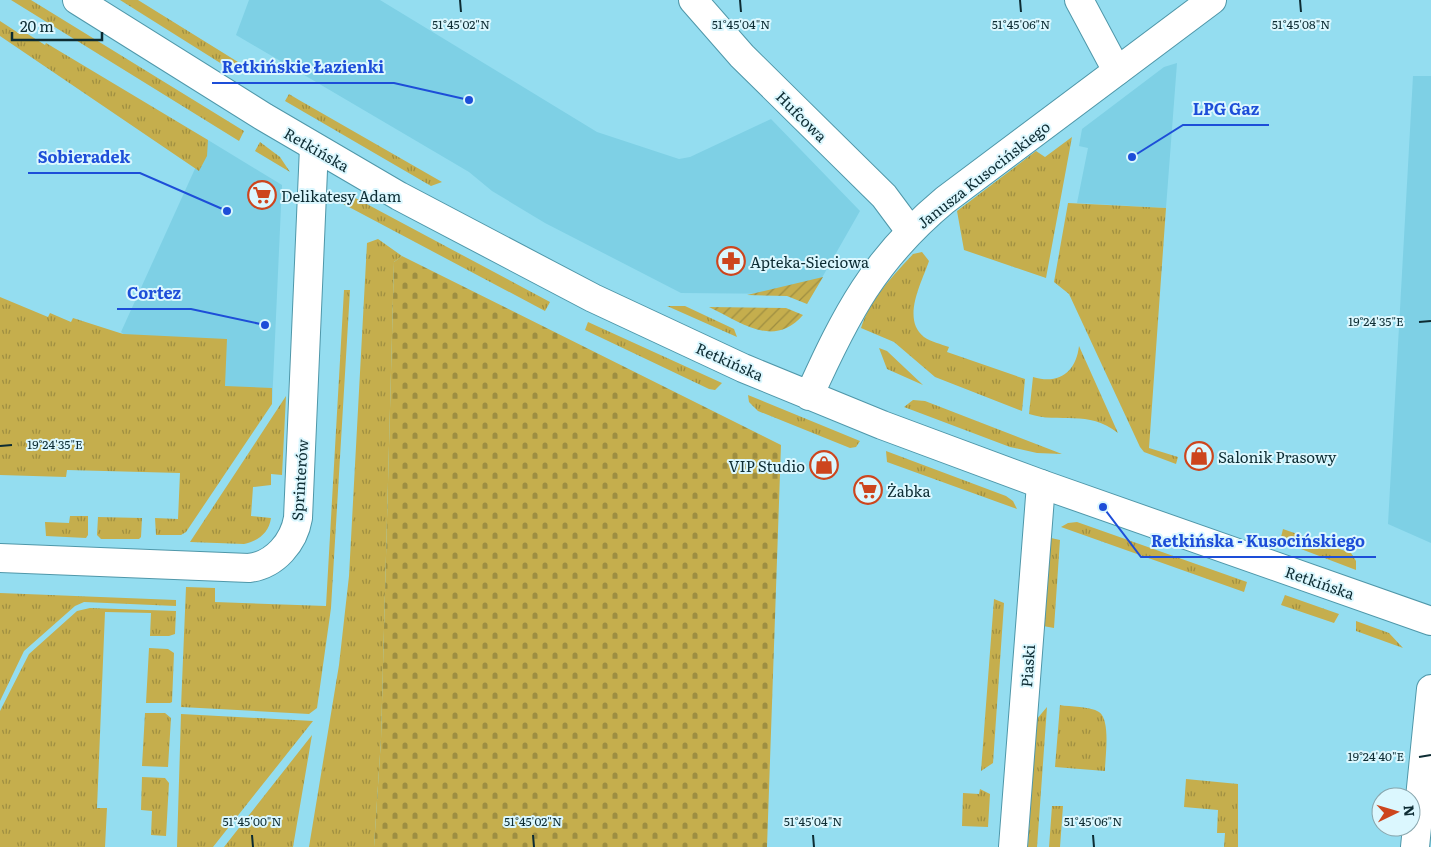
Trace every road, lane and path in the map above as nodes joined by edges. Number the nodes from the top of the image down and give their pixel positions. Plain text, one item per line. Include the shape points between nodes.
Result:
1 (77, 0) edge
2 (693, 0) edge
3 (1079, 0) edge
4 (1212, 0) edge
5 (1117, 71) junction
6 (314, 148) junction
7 (910, 231) junction
8 (809, 396) junction
9 (1041, 484) junction
10 (0, 558) edge
11 (1431, 621) edge
12 (1431, 689) edge
13 (1013, 847) edge
14 (1415, 847) edge

1 - 6 street, Retkińska
2 - 7 street, Hufcowa via 748,62 884,196
3 - 5 street
4 - 5 street, Janusza Kusocińskiego
5 - 7 street, Janusza Kusocińskiego via 945,200
6 - 8 street, Retkińska via 593,298
6 - 10 street, Sprinterów via 298,518 296,530 283,551 265,563 249,568
7 - 8 street, Janusza Kusocińskiego via 879,266 857,298
8 - 9 street, Retkińska
9 - 11 street, Retkińska
9 - 13 street, Piaski
12 - 14 street

